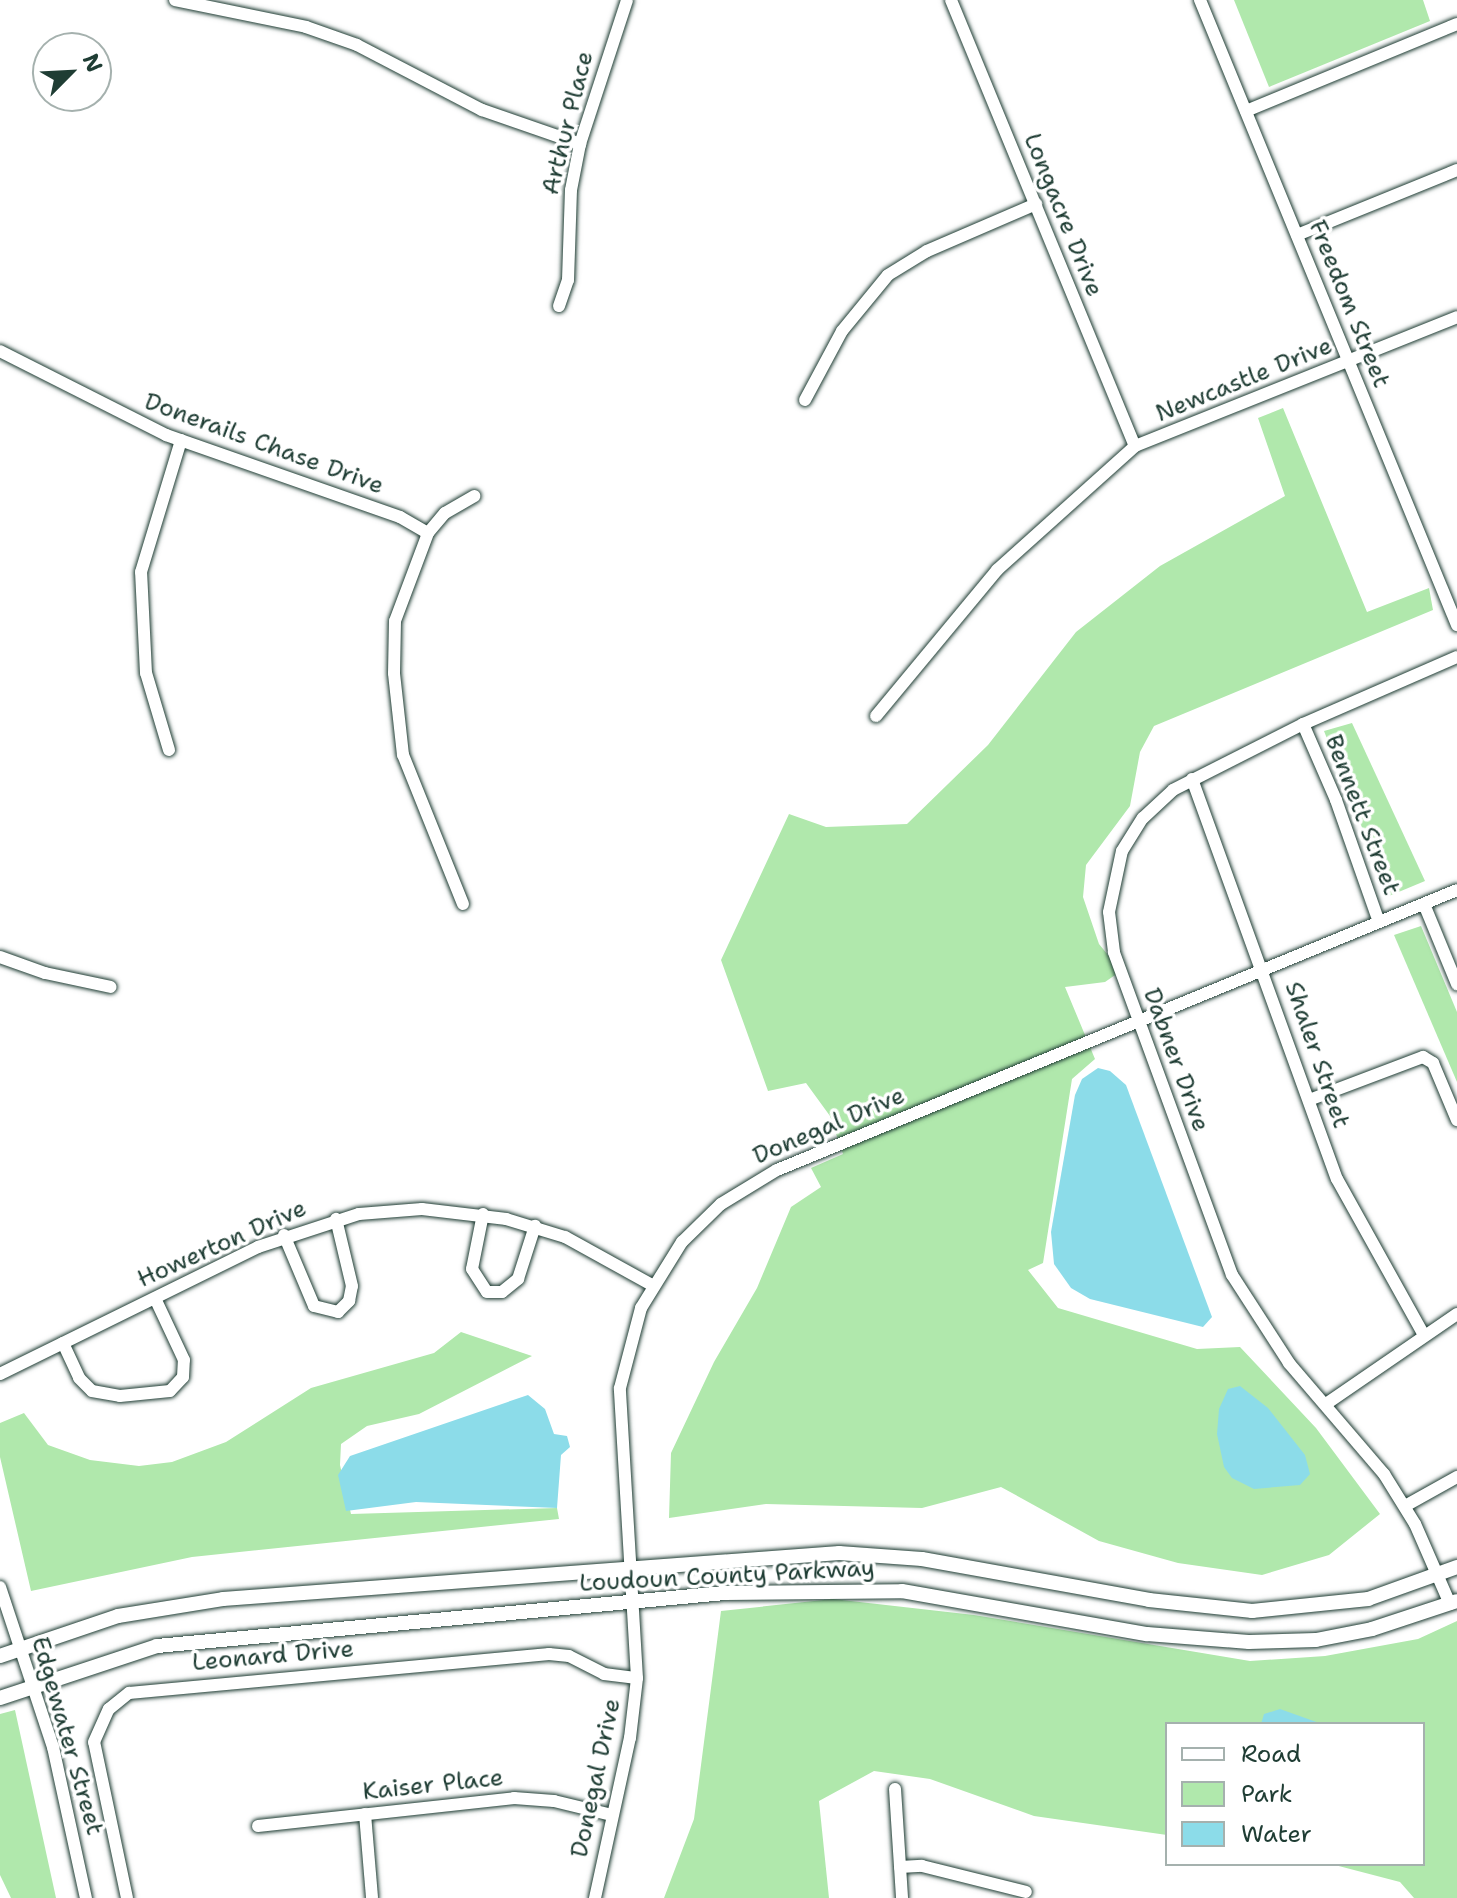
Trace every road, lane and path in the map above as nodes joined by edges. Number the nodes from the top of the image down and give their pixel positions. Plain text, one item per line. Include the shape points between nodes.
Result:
1 (175, 0) edge
2 (627, 0) edge
3 (951, 0) edge
4 (1200, 0) edge
5 (1457, 24) edge
6 (1246, 111) junction
7 (580, 144) junction
8 (1457, 170) edge
9 (1036, 204) junction
10 (1297, 235) junction
11 (559, 306) dead end
12 (1457, 317) edge
13 (0, 351) edge
14 (1349, 362) junction
15 (805, 400) dead end
16 (181, 440) junction
17 (1135, 446) junction
18 (474, 496) dead end
19 (428, 533) junction
20 (1457, 625) edge
21 (1457, 657) edge
22 (876, 716) dead end
23 (1303, 724) junction
24 (169, 750) dead end
25 (1192, 779) junction
26 (1457, 890) edge
27 (463, 904) dead end
28 (1424, 904) junction
29 (1379, 922) junction
30 (0, 957) edge
31 (1264, 970) junction
32 (1457, 984) edge
33 (111, 987) dead end
34 (1139, 1021) junction
35 (1309, 1100) junction
36 (1457, 1120) edge
37 (483, 1214) junction
38 (336, 1219) junction
39 (535, 1226) junction
40 (284, 1235) junction
41 (652, 1285) junction
42 (155, 1298) junction
43 (1457, 1314) edge
44 (1424, 1335) junction
45 (63, 1343) junction
46 (0, 1374) edge
47 (1326, 1404) junction
48 (1457, 1477) edge
49 (1405, 1506) junction
50 (1457, 1567) edge
51 (633, 1569) junction
52 (1439, 1575) junction
53 (0, 1587) edge
54 (636, 1601) junction
55 (1454, 1602) edge
56 (19, 1649) junction
57 (0, 1656) edge
58 (637, 1678) junction
59 (32, 1686) junction
60 (0, 1698) edge
61 (895, 1789) dead end
62 (365, 1814) junction
63 (612, 1815) junction
64 (258, 1826) dead end
65 (900, 1867) junction
66 (1026, 1892) dead end
67 (86, 1898) edge
68 (127, 1898) edge
69 (372, 1898) edge
70 (595, 1898) edge
71 (902, 1898) edge

1 - 7 street via 306,27 357,45 482,110
2 - 7 street, Arthur Place
3 - 9 street, Longacre Drive
4 - 6 street, Freedom Street
5 - 6 street
6 - 10 street, Freedom Street
7 - 11 street, Arthur Place via 571,190 568,280
8 - 10 street
9 - 15 street via 927,251 888,275 842,331
9 - 17 street, Longacre Drive
10 - 14 street, Freedom Street
12 - 14 street, Newcastle Drive
13 - 16 street, Donerails Chase Drive
14 - 17 street, Newcastle Drive
14 - 20 street, Freedom Street
16 - 19 street, Donerails Chase Drive via 400,517
16 - 24 street via 141,572 146,673
17 - 22 street via 997,570
18 - 19 street via 445,513
19 - 27 street via 395,621 394,673 403,755
21 - 23 street, Dabner Drive
23 - 25 street, Dabner Drive
23 - 29 street, Bennett Street
25 - 31 street, Shaler Street
25 - 34 street, Dabner Drive via 1143,818 1115,869 1110,931
26 - 28 street, Donegal Drive
28 - 29 street, Donegal Drive
28 - 32 street
29 - 31 street, Donegal Drive
30 - 33 street
31 - 34 street, Donegal Drive
31 - 35 street, Shaler Street
34 - 41 street, Donegal Drive via 749,1184 702,1221
34 - 47 street, Dabner Drive via 1232,1275 1268,1335
35 - 36 street via 1423,1057 1433,1063
35 - 44 street, Shaler Street via 1350,1208
37 - 38 street, Howerton Drive via 422,1209
37 - 39 street, Howerton Drive
37 - 39 street via 472,1269 487,1292 502,1292 518,1279
38 - 40 street, Howerton Drive
38 - 40 street via 352,1286 349,1301 338,1312 314,1306
39 - 41 street, Howerton Drive
40 - 42 street, Howerton Drive
41 - 51 street, Donegal Drive via 631,1334 620,1388 620,1446
42 - 45 street, Howerton Drive
42 - 45 street via 184,1360 183,1377 170,1391 120,1396 92,1391 79,1378
43 - 44 street
44 - 47 street
45 - 46 street, Howerton Drive
47 - 49 street, Dabner Drive via 1370,1454
48 - 49 street
49 - 52 street, Dabner Drive
50 - 52 main road, Loudoun County Parkway
51 - 52 main road, Loudoun County Parkway via 882,1554 1149,1600 1252,1611 1368,1599
51 - 54 street, Donegal Drive
51 - 56 main road, Loudoun County Parkway via 223,1599 118,1616
52 - 55 street, Dabner Drive
53 - 56 street, Edgewater Street
54 - 55 main road, Loudoun County Parkway via 848,1588 902,1591 1147,1634 1249,1642 1316,1640
54 - 58 street, Donegal Drive
54 - 59 main road, Loudoun County Parkway via 157,1646
56 - 57 main road, Loudoun County Parkway
56 - 59 street, Edgewater Street
58 - 63 street, Donegal Drive
58 - 68 street, Leonard Drive via 616,1677 569,1656 549,1654 129,1693 109,1709 94,1742
59 - 60 main road, Loudoun County Parkway
59 - 67 street, Edgewater Street via 68,1803
61 - 65 street
62 - 63 street, Kaiser Place via 535,1798
62 - 64 street, Kaiser Place
62 - 69 street
63 - 70 street, Donegal Drive
65 - 66 street via 922,1866
65 - 71 street

